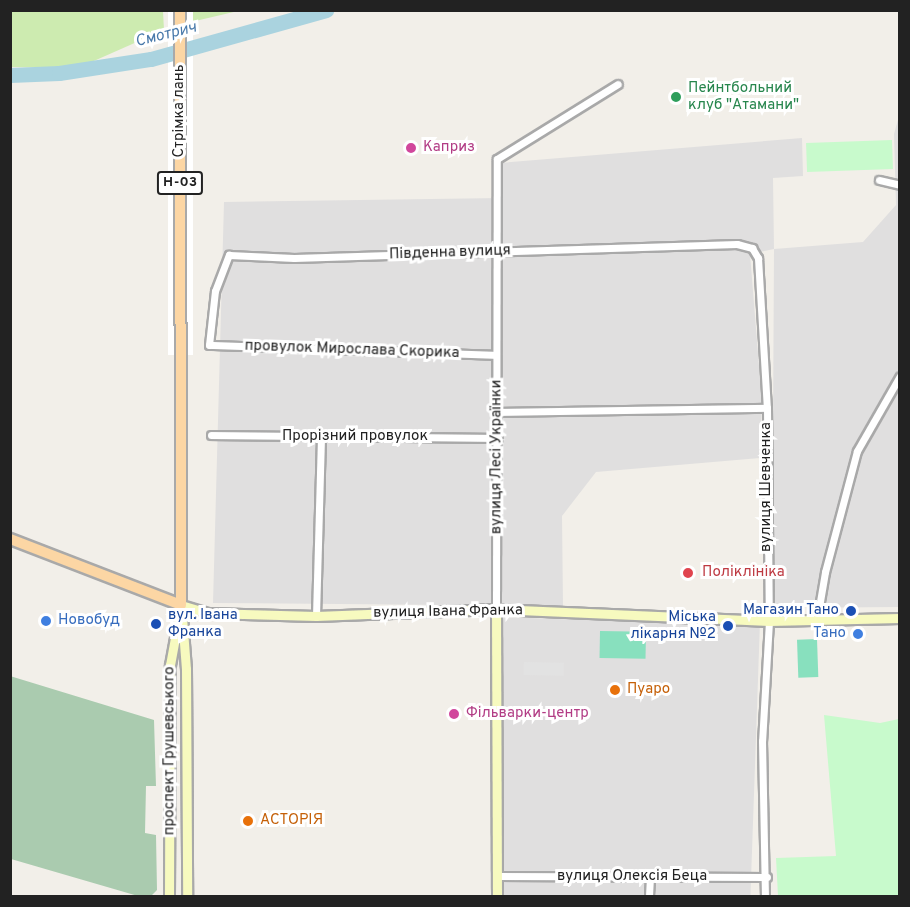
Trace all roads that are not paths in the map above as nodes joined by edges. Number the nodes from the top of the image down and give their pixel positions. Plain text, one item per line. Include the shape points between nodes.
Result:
1 (180, 10) edge
2 (618, 84) dead end
3 (879, 180) dead end
4 (900, 185) edge
5 (497, 251) junction
6 (758, 258) joint
7 (209, 345) joint
8 (179, 355) joint
9 (496, 355) junction
10 (900, 375) edge
11 (767, 408) junction
12 (498, 412) junction
13 (211, 435) dead end
14 (321, 437) junction
15 (498, 438) junction
16 (10, 539) edge
17 (181, 605) junction
18 (496, 609) junction
19 (316, 616) junction
20 (900, 618) edge
21 (817, 619) junction
22 (769, 621) junction
23 (497, 876) junction
24 (767, 877) junction
25 (650, 878) junction
26 (169, 897) edge
27 (187, 897) edge
28 (497, 897) edge
29 (650, 897) edge
30 (765, 897) edge

1 - 8 main road, Стрімка лань / Н-03
2 - 5 street, вулиця Лесі Українки via 497,159
3 - 4 street
5 - 6 street, Південна вулиця via 737,244 752,248
5 - 7 street, Південна вулиця via 294,258 229,255 215,291
5 - 9 street, вулиця Лесі Українки
6 - 11 street, вулиця Шевченка
7 - 9 street, провулок Мирослава Скорика
8 - 17 main road, проспект Грушевського / Н-03
9 - 12 street, вулиця Лесі Українки
10 - 21 street via 857,451 825,572
11 - 12 street
11 - 22 street, вулиця Шевченка
12 - 15 street, вулиця Лесі Українки
13 - 14 street, Прорізний провулок
14 - 15 street, Прорізний провулок
14 - 19 street
15 - 18 street, вулиця Лесі Українки
16 - 17 main road, вулиця Івана Франка
17 - 19 street, вулиця Івана Франка via 207,613
17 - 26 street, проспект Грушевського via 170,665
17 - 27 street, проспект Грушевського via 186,669
18 - 19 street, вулиця Івана Франка
18 - 22 street, вулиця Івана Франка
18 - 23 street, вулиця Лесі Українки
20 - 21 street, вулиця Івана Франка
21 - 22 street, вулиця Івана Франка
22 - 24 street, вулиця Шевченка via 762,741
23 - 25 street, вулиця Олексія Беца
23 - 28 street, вулиця Лесі Українки
24 - 25 street, вулиця Олексія Беца
24 - 30 street, вулиця Шевченка
25 - 29 street

